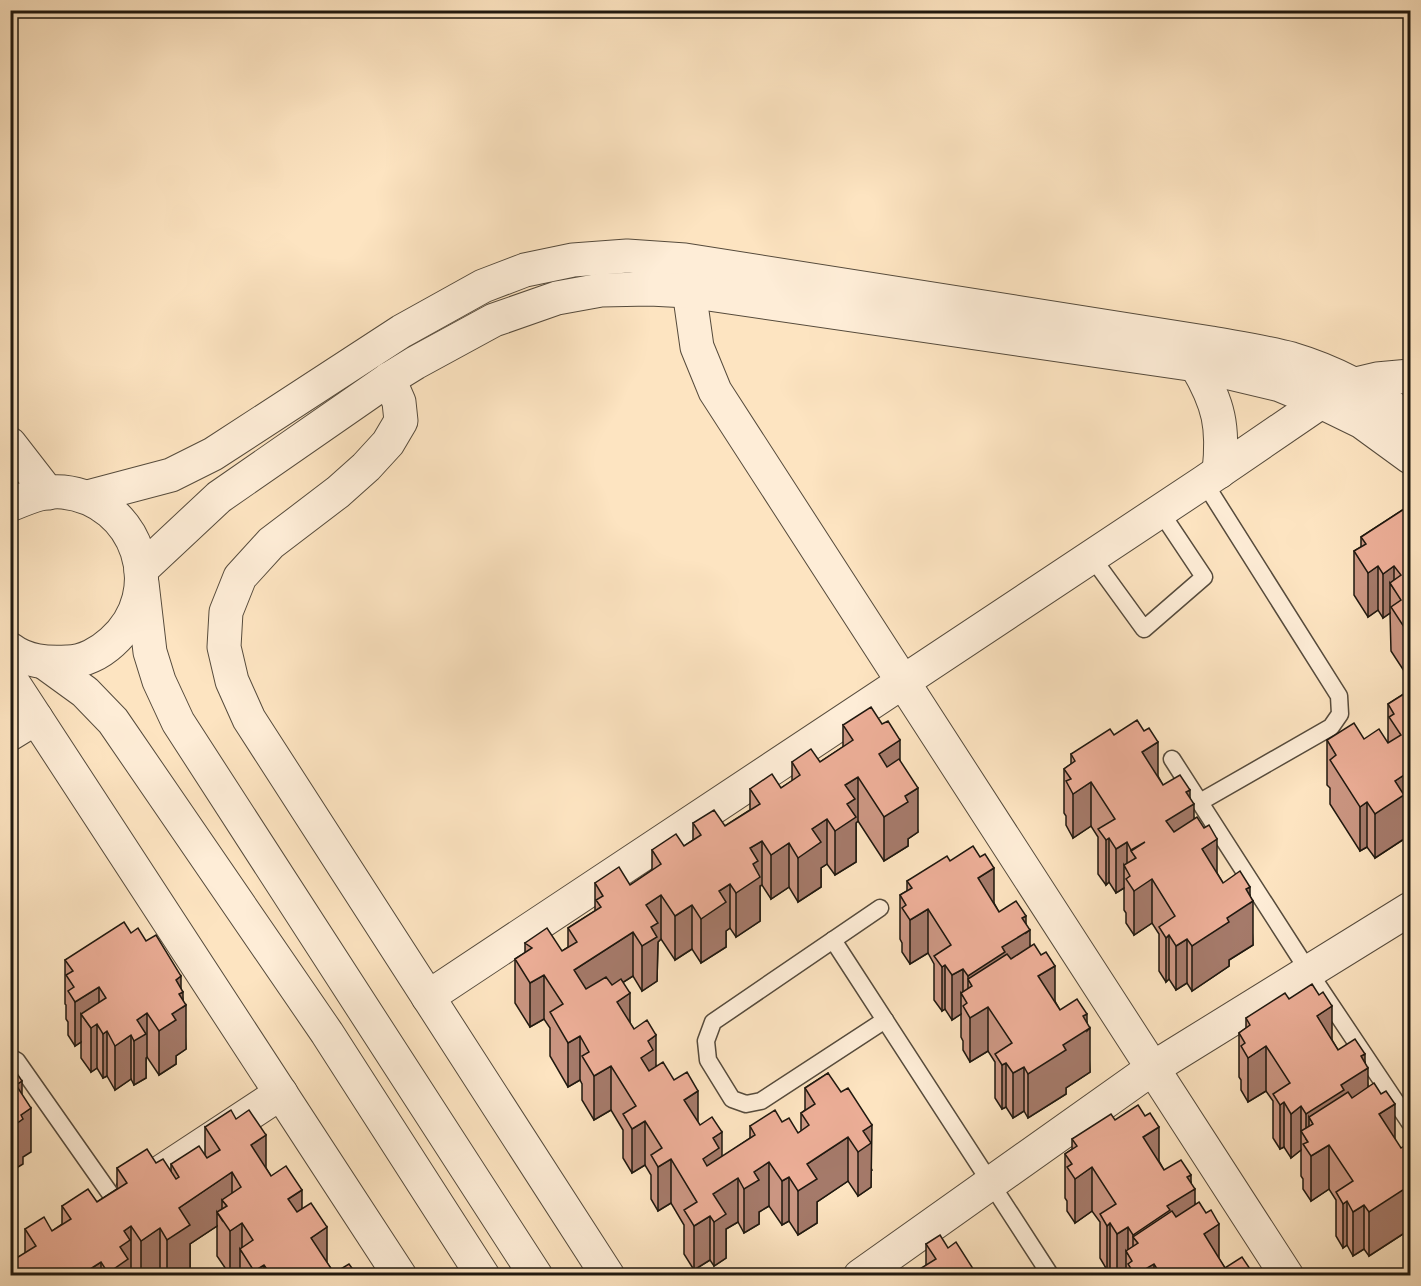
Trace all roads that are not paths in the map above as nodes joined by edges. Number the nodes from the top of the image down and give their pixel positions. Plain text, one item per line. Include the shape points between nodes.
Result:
1 (686, 276) junction
2 (1196, 365) junction
3 (1410, 376) edge
4 (390, 379) junction
5 (1356, 384) junction
6 (1321, 402) junction
7 (1410, 420) edge
8 (10, 444) edge
9 (1410, 457) edge
10 (1212, 477) junction
11 (48, 493) junction
12 (88, 497) junction
13 (10, 505) edge
14 (1161, 511) junction
15 (1091, 556) junction
16 (142, 577) junction
17 (21, 662) edge
18 (903, 680) junction
19 (23, 726) edge
20 (1172, 759) dead end
21 (1200, 802) junction
22 (879, 908) dead end
23 (1410, 909) edge
24 (833, 940) junction
25 (1309, 972) junction
26 (428, 997) junction
27 (885, 1020) junction
28 (10, 1057) edge
29 (1153, 1068) junction
30 (281, 1093) junction
31 (1410, 1123) edge
32 (991, 1183) junction
33 (116, 1202) junction
34 (87, 1221) edge
35 (400, 1275) edge
36 (483, 1275) edge
37 (537, 1275) edge
38 (608, 1275) edge
39 (860, 1275) edge
40 (1051, 1275) edge
41 (1287, 1275) edge

1 - 2 street
1 - 4 street via 650,289 601,290 557,298 495,320
1 - 5 street via 1211,343 1291,359
1 - 12 street via 627,256 573,260 525,270 483,286 402,331 213,454 171,475
1 - 18 street via 697,347 715,391
2 - 6 street via 1280,385
2 - 10 street via 1219,416 1222,444
3 - 5 street
4 - 16 street via 219,496
4 - 26 street via 401,421 388,443 338,492 271,543 240,577 226,612 224,646 232,681 249,719
5 - 6 street
5 - 7 street
6 - 9 street via 1362,422
6 - 10 street
8 - 11 street
10 - 14 street
10 - 21 lane via 1339,696 1340,714 1331,728
11 - 12 street via 61,491
11 - 13 street
12 - 16 street via 111,511 129,531 140,556
14 - 15 street
14 - 15 lane via 1204,577 1144,629
15 - 18 street
16 - 17 street via 136,610 123,633 102,651 75,662
16 - 37 street via 150,652 178,722
17 - 19 street
17 - 36 street via 85,692 113,721 327,1033
18 - 26 street
18 - 29 street
19 - 30 street
20 - 21 lane
21 - 25 lane
22 - 24 lane
23 - 25 street
24 - 27 lane
24 - 27 lane via 713,1022 706,1041 708,1060 732,1098 746,1104 761,1101
25 - 29 street
25 - 31 lane
26 - 38 street
27 - 32 lane
28 - 33 lane via 17,1061
29 - 32 street
29 - 41 street
30 - 33 street
30 - 35 street
32 - 39 street
32 - 40 lane
33 - 34 street

